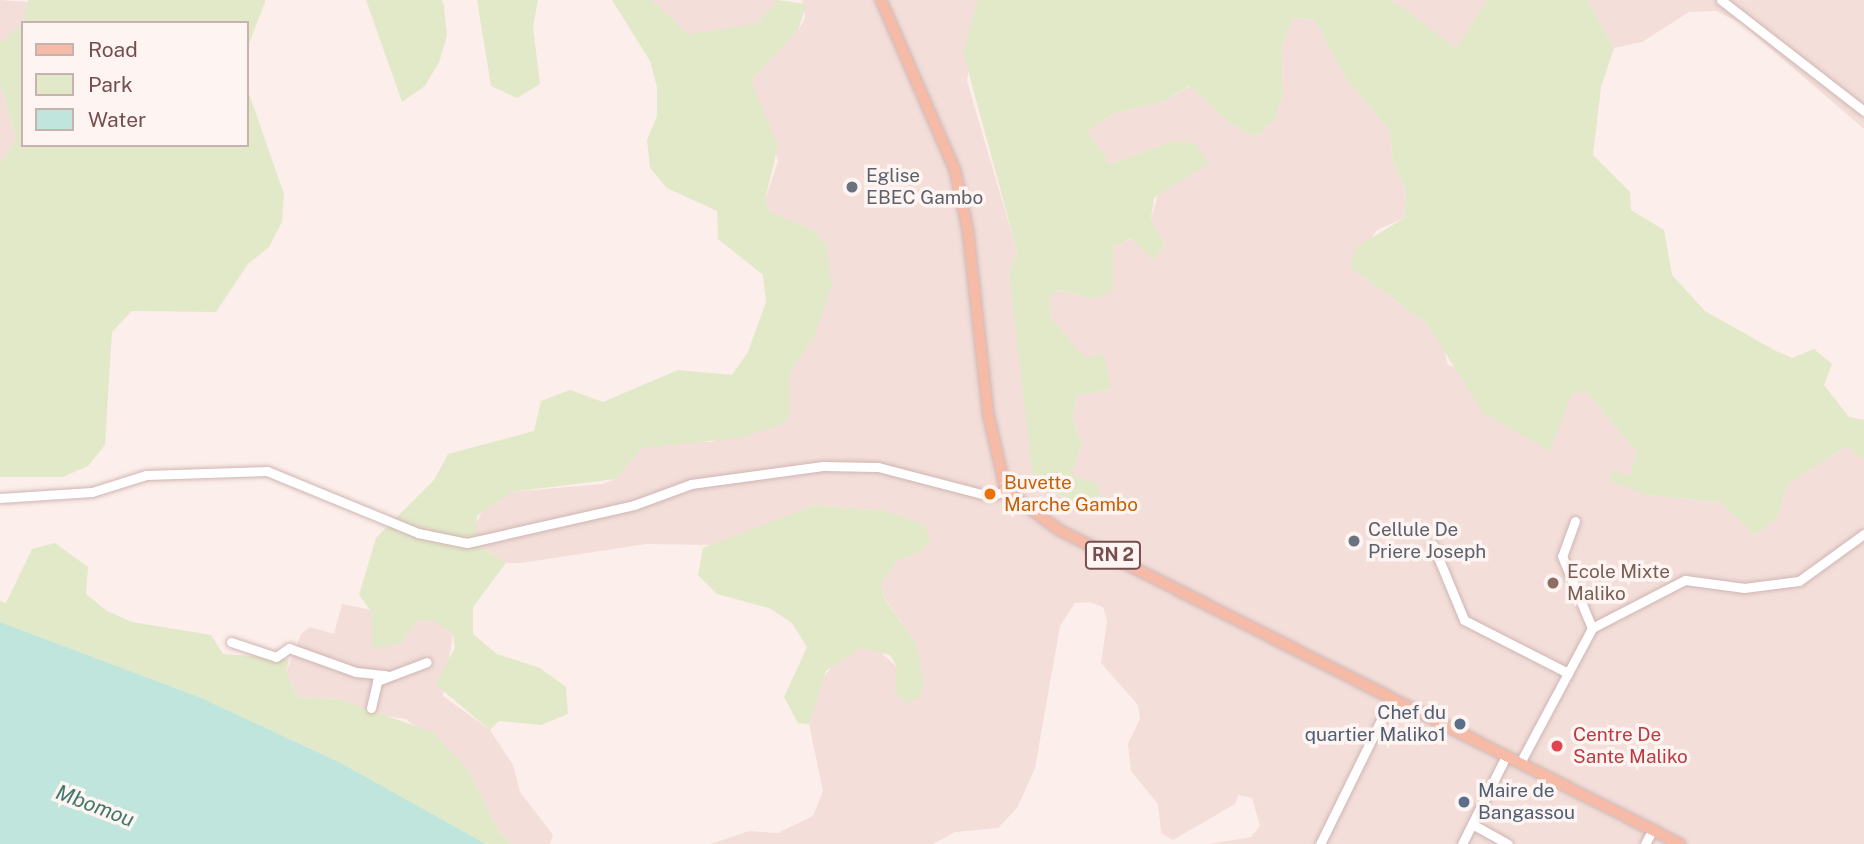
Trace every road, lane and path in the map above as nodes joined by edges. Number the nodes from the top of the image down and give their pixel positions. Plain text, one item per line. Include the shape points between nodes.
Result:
1 (881, 0) edge
2 (1721, 0) edge
3 (1741, 0) edge
4 (1735, 10) junction
5 (1864, 111) edge
6 (1006, 491) junction
7 (0, 498) edge
8 (1575, 521) dead end
9 (1864, 534) edge
10 (1433, 545) dead end
11 (1592, 628) junction
12 (231, 642) dead end
13 (427, 662) dead end
14 (1568, 673) junction
15 (386, 675) junction
16 (1391, 700) junction
17 (371, 708) dead end
18 (1506, 756) junction
19 (1520, 763) junction
20 (1472, 824) junction
21 (1652, 831) junction
22 (1320, 844) edge
23 (1462, 844) edge
24 (1508, 844) edge
25 (1645, 844) edge
26 (1680, 844) edge

1 - 6 main road via 955,170 968,231 988,413
2 - 4 street
3 - 4 street
4 - 5 street
6 - 7 street via 989,496 878,467 823,466 691,484 634,505 467,543 418,533 267,471 146,475 92,492
6 - 16 main road, RN 2 via 1051,526
8 - 11 street via 1563,555
9 - 11 street via 1799,581 1744,588 1685,580
10 - 14 street via 1464,620
11 - 14 street
12 - 15 street via 276,657 289,648 356,672
13 - 15 street
14 - 19 street
15 - 17 street via 377,681
16 - 18 main road, RN 2
16 - 22 street
18 - 19 main road, RN 2
18 - 20 street
19 - 21 main road, RN 2
20 - 23 street
20 - 24 street
21 - 25 street
21 - 26 main road, RN 2

